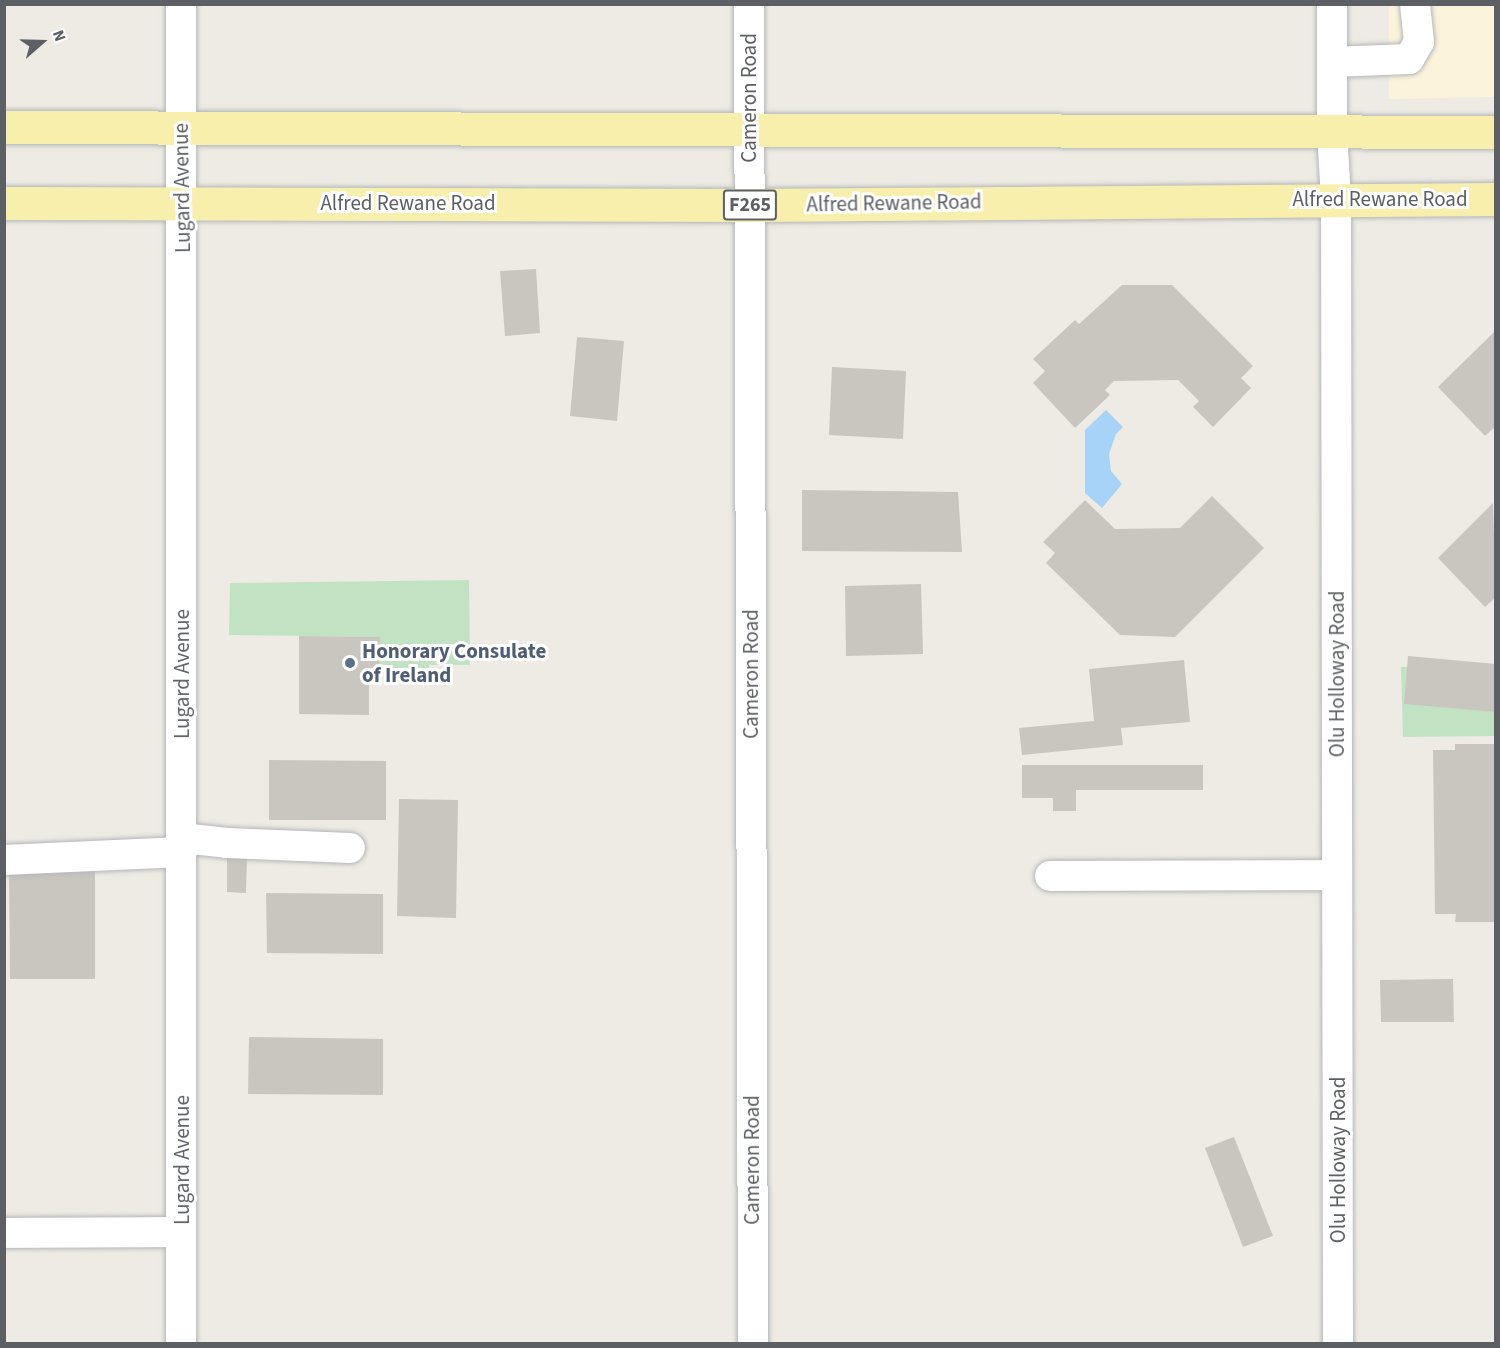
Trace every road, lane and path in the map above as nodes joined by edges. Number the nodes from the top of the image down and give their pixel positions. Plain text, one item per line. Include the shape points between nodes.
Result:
1 (181, 4) edge
2 (749, 4) edge
3 (1332, 4) edge
4 (1415, 4) edge
5 (1332, 62) junction
6 (181, 126) junction
7 (4, 127) edge
8 (747, 129) junction
9 (1332, 131) junction
10 (1496, 132) edge
11 (1336, 198) junction
12 (1496, 199) edge
13 (183, 202) junction
14 (4, 203) edge
15 (749, 205) junction
16 (182, 845) junction
17 (350, 848) dead end
18 (4, 860) edge
19 (1337, 875) junction
20 (1050, 876) dead end
21 (182, 1232) junction
22 (4, 1233) edge
23 (181, 1344) edge
24 (753, 1344) edge
25 (1338, 1344) edge

1 - 6 street, Lugard Avenue
2 - 8 street, Cameron Road
3 - 5 street, Olu Holloway Road
4 - 5 street via 1419,42 1409,59
5 - 9 street, Olu Holloway Road
6 - 7 main road
6 - 8 main road
6 - 13 street, Lugard Avenue
8 - 9 main road
8 - 15 street, Cameron Road
9 - 10 main road
9 - 11 street, Olu Holloway Road
11 - 12 main road, Alfred Rewane Road / F265
11 - 15 main road, Alfred Rewane Road / F265
11 - 19 street, Olu Holloway Road
13 - 14 main road, Alfred Rewane Road / F265
13 - 15 main road, Alfred Rewane Road / F265
13 - 16 street, Lugard Avenue
15 - 24 street, Cameron Road
16 - 17 street
16 - 18 street
16 - 21 street, Lugard Avenue
19 - 20 street
19 - 25 street, Olu Holloway Road
21 - 22 street
21 - 23 street, Lugard Avenue

